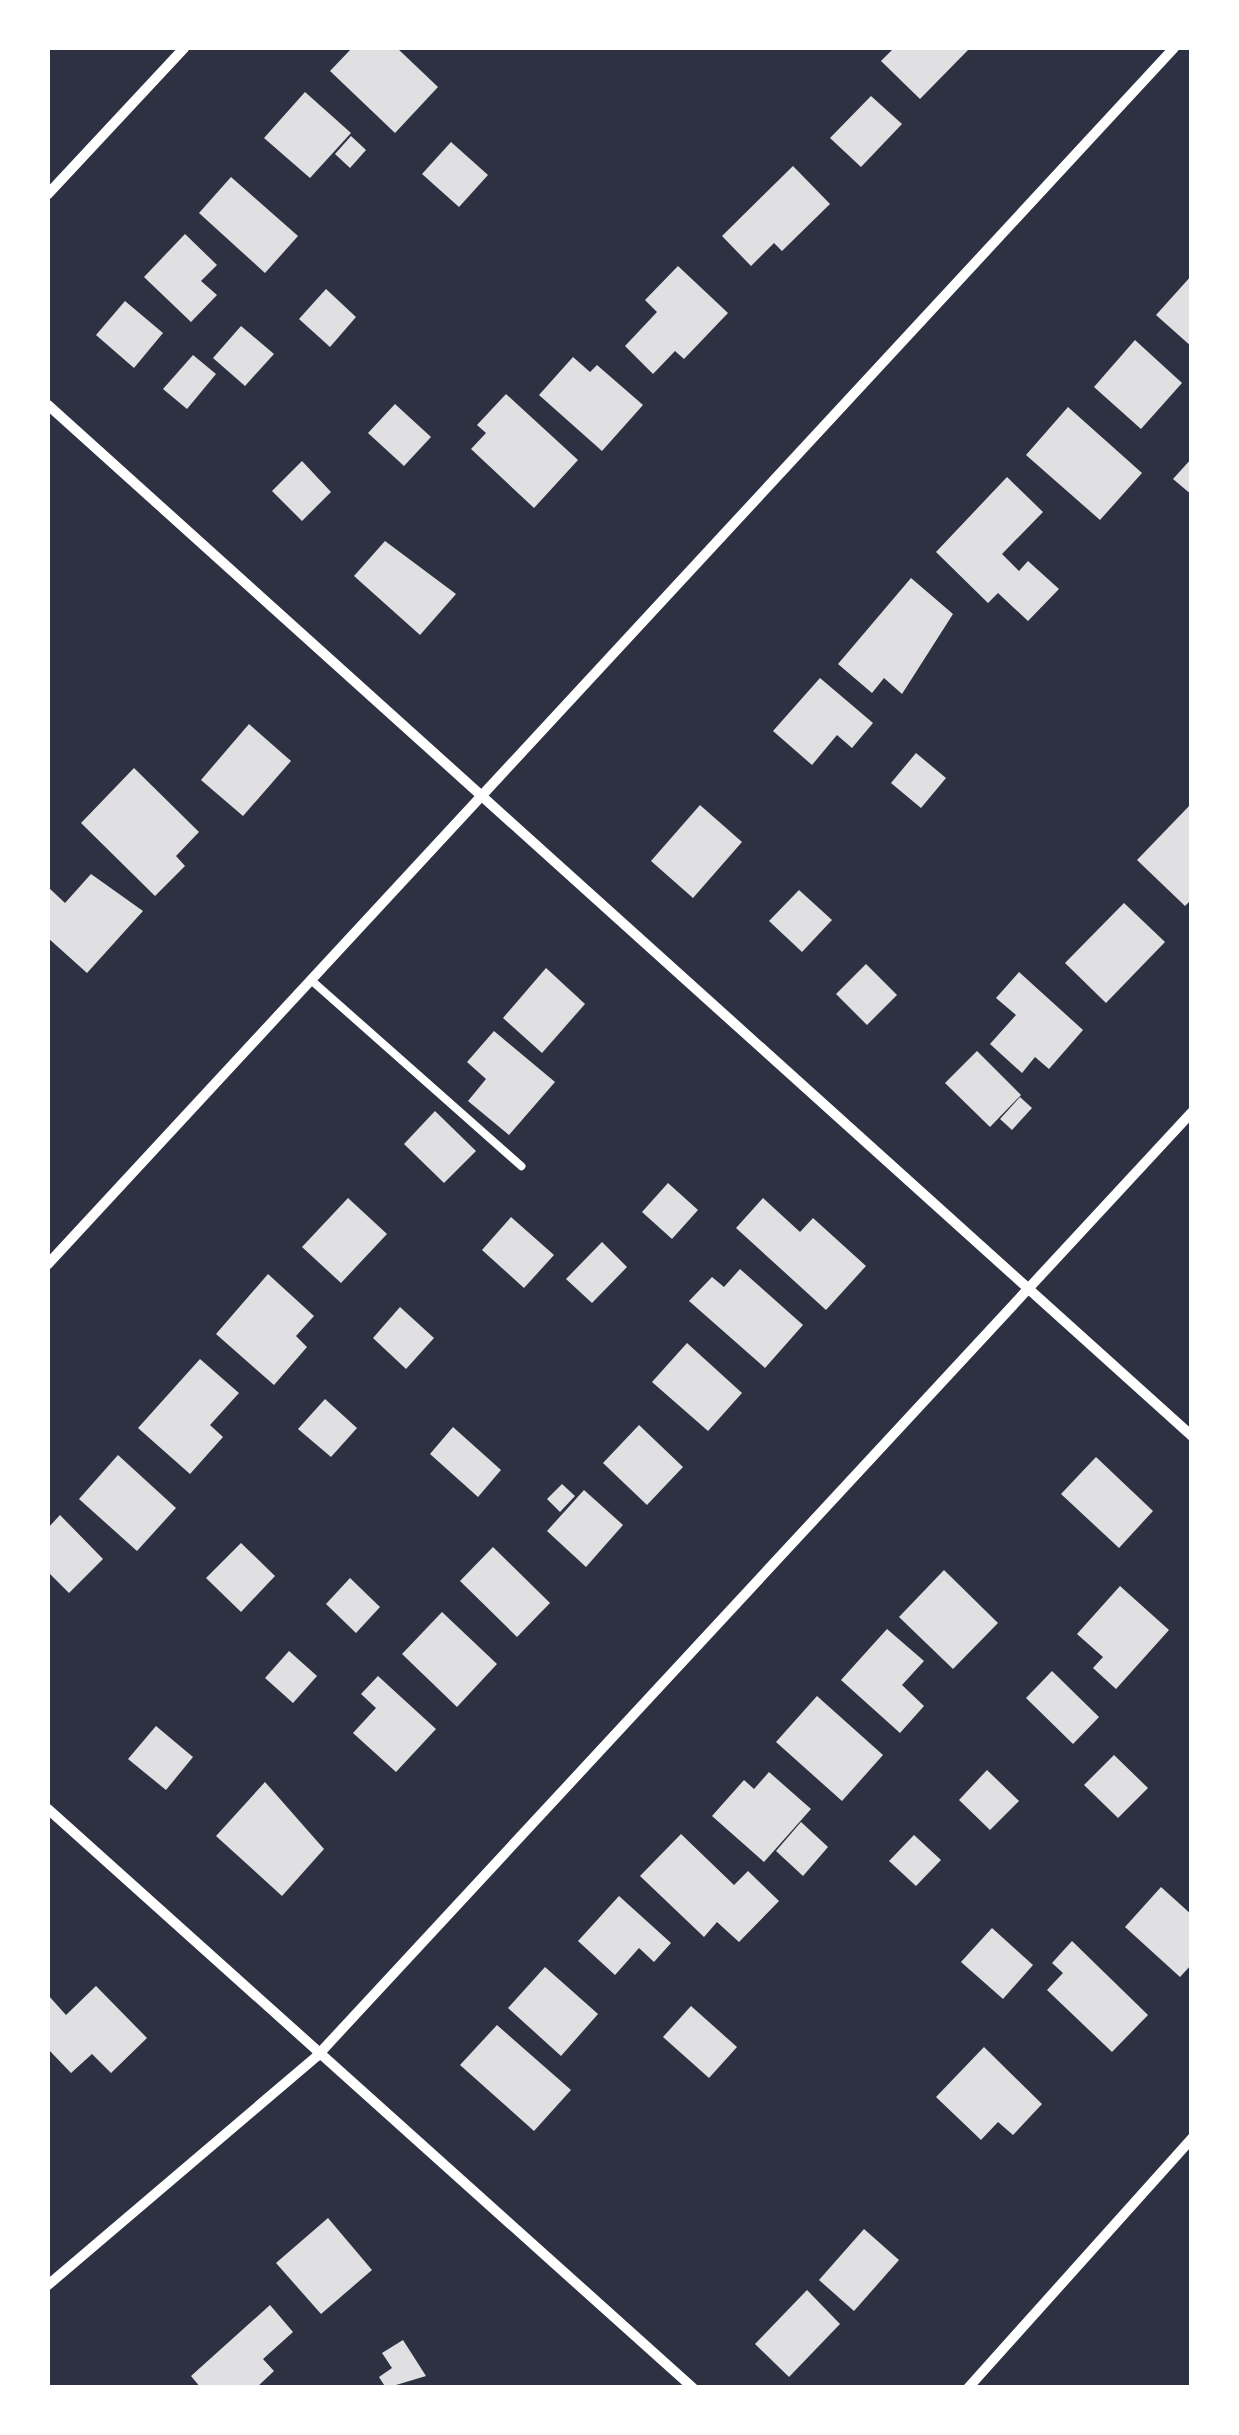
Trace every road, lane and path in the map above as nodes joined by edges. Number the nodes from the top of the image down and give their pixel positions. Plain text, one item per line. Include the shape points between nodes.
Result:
1 (184, 48) edge
2 (1174, 48) edge
3 (48, 194) edge
4 (48, 405) edge
5 (484, 792) junction
6 (311, 980) junction
7 (1192, 1112) edge
8 (520, 1166) dead end
9 (48, 1264) edge
10 (1025, 1290) junction
11 (1192, 1436) edge
12 (48, 1809) edge
13 (317, 2056) junction
14 (1192, 2138) edge
15 (48, 2284) edge
16 (693, 2388) edge
17 (968, 2388) edge

1 - 3 street
2 - 5 street
4 - 5 street
5 - 6 street
5 - 10 street via 981,1240
6 - 8 lane
6 - 9 street
7 - 10 street
10 - 11 street
10 - 13 street
12 - 13 street
13 - 15 street
13 - 16 street
14 - 17 street

